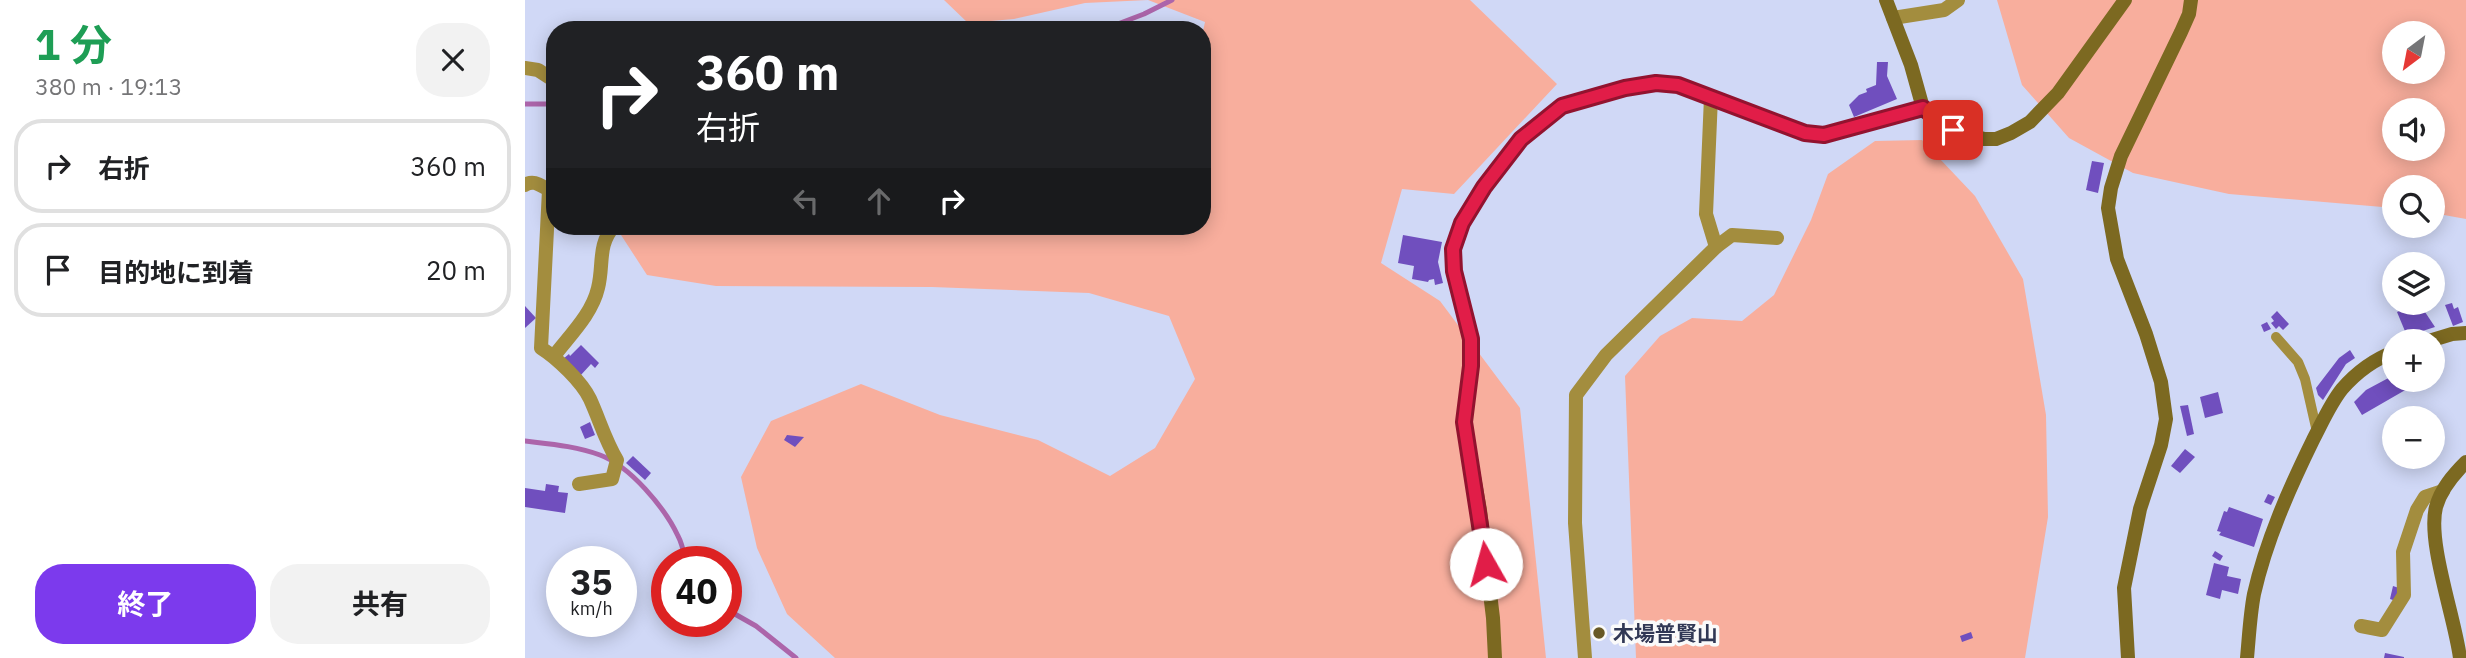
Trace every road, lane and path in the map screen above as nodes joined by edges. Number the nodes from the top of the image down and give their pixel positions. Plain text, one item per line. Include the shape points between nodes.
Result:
1 (1886, 0) edge
2 (1958, 0) edge
3 (2125, 0) edge
4 (2191, 0) edge
5 (1893, 18) junction
6 (525, 68) edge
7 (546, 75) edge
8 (1711, 97) junction
9 (1923, 108) junction
10 (525, 185) edge
11 (546, 186) edge
12 (549, 235) edge
13 (608, 235) edge
14 (1777, 237) dead end
15 (1716, 247) junction
16 (2466, 333) edge
17 (2445, 336) edge
18 (2276, 337) dead end
19 (554, 356) junction
20 (2382, 356) edge
21 (2317, 432) junction
22 (2466, 462) edge
23 (579, 484) dead end
24 (2443, 491) junction
25 (2361, 626) dead end
26 (1495, 658) edge
27 (1585, 658) edge
28 (2128, 658) edge
29 (2247, 658) edge
30 (2460, 658) edge

1 - 5 street
2 - 5 street via 1944,10
3 - 9 street via 2058,93 2030,122 2011,133 1996,139 1968,136
4 - 28 street via 2189,14 2122,156 2108,208 2117,259 2161,382 2165,419 2124,588
5 - 9 street
6 - 7 street
8 - 9 street via 1805,133 1824,135
8 - 15 street via 1706,214
8 - 26 street via 1656,83 1562,106 1521,139 1462,223 1453,249 1471,339 1464,422 1480,510
10 - 11 street
12 - 19 street via 541,348
13 - 19 street via 601,247 599,287 583,328
14 - 15 street via 1732,235
15 - 27 street via 1606,355 1576,396 1575,523
16 - 17 street
18 - 21 lane via 2298,362
19 - 23 street via 589,397 616,466 612,480
20 - 21 street via 2343,389
21 - 29 street via 2262,563
22 - 24 street
24 - 25 street via 2425,497 2417,510 2403,552 2404,595 2382,630
24 - 30 street via 2434,532

